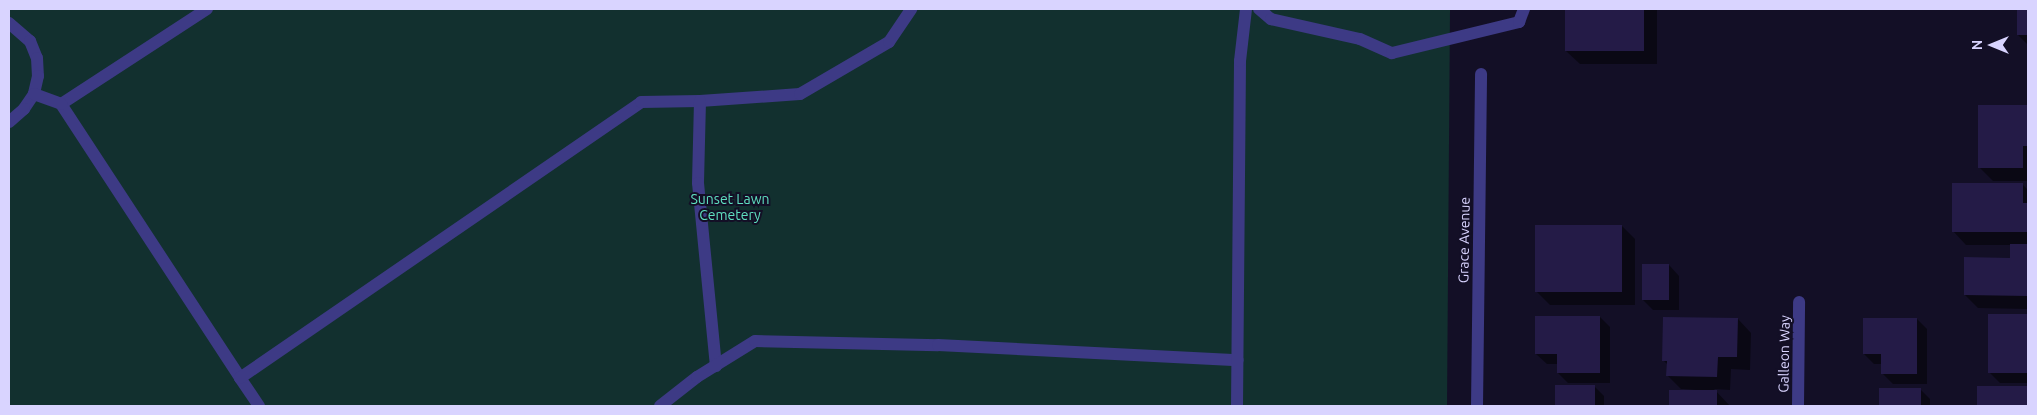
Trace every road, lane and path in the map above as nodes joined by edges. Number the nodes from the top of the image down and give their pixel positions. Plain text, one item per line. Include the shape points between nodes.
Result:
1 (207, 9) edge
2 (911, 9) edge
3 (1246, 9) edge
4 (1259, 9) edge
5 (1524, 9) edge
6 (9, 23) edge
7 (1480, 74) dead end
8 (34, 94) junction
9 (700, 101) junction
10 (61, 104) junction
11 (9, 122) edge
12 (1799, 302) dead end
13 (1238, 360) junction
14 (716, 366) junction
15 (240, 378) junction
16 (259, 406) edge
17 (660, 406) edge
18 (1237, 406) edge
19 (1477, 406) edge
20 (1798, 406) edge

1 - 10 street
2 - 9 street via 889,42 800,94
3 - 13 street via 1240,61
4 - 5 street via 1271,19 1360,39 1392,53 1519,22
6 - 8 street via 30,42 37,58
7 - 19 street, Grace Avenue
8 - 10 street
8 - 11 street via 24,110
9 - 14 street via 698,183
9 - 15 street via 641,102
10 - 15 street
12 - 20 street, Galleon Way
13 - 14 street via 938,345 755,341
13 - 18 street
14 - 17 street
15 - 16 street

